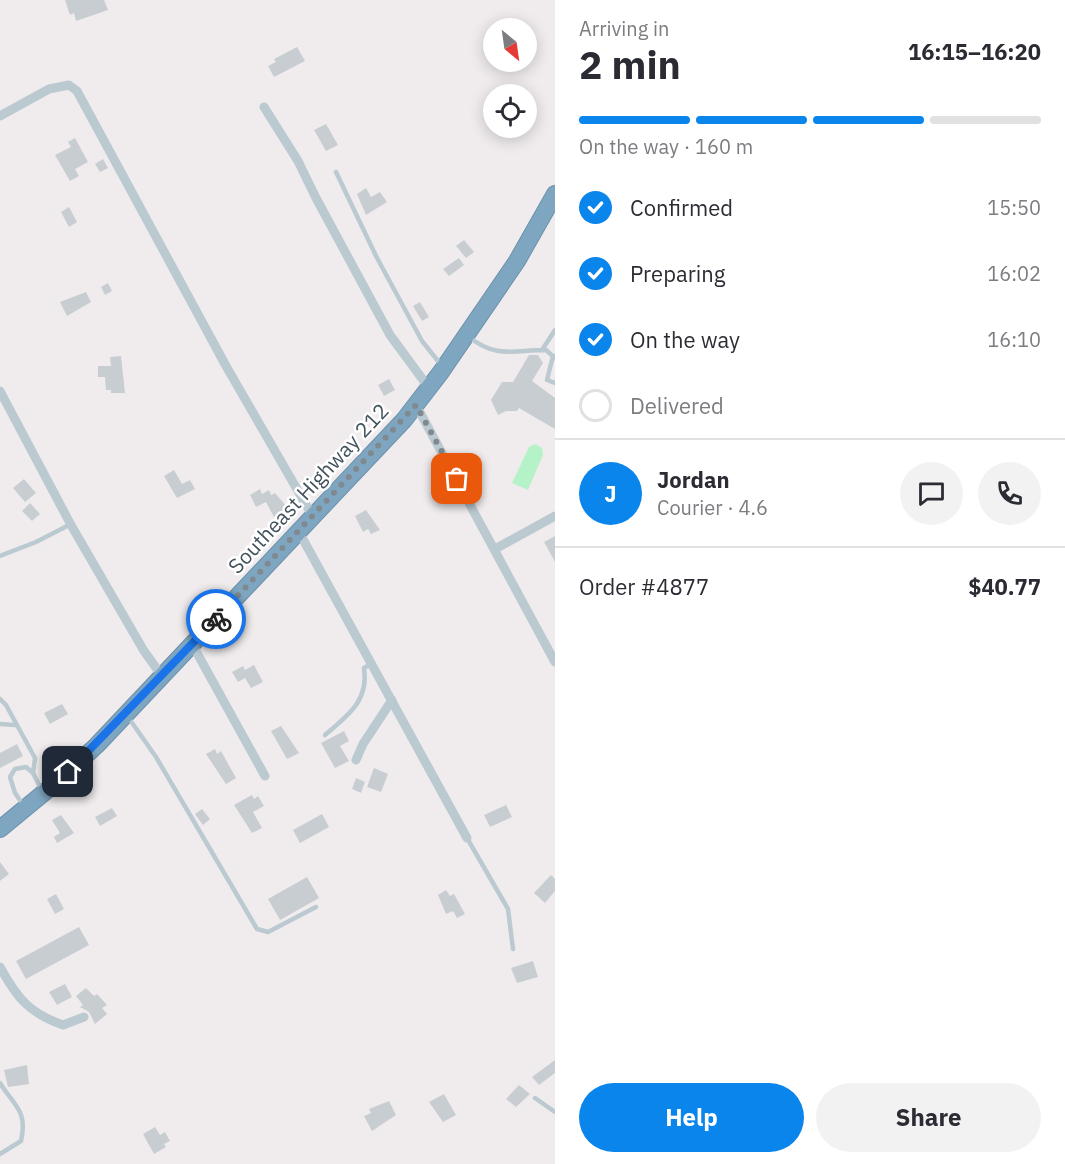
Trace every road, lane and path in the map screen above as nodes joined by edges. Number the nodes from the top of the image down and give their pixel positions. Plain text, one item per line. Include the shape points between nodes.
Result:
1 (264, 107) dead end
2 (0, 116) edge
3 (336, 172) dead end
4 (555, 194) edge
5 (555, 330) edge
6 (467, 335) junction
7 (542, 350) junction
8 (554, 357) edge
9 (444, 368) junction
10 (555, 383) edge
11 (429, 388) junction
12 (0, 391) edge
13 (416, 405) junction
14 (555, 516) edge
15 (313, 517) junction
16 (71, 524) junction
17 (299, 532) junction
18 (495, 549) junction
19 (0, 556) edge
20 (192, 644) junction
21 (555, 662) edge
22 (371, 664) junction
23 (162, 676) junction
24 (0, 699) edge
25 (392, 700) junction
26 (126, 715) junction
27 (0, 724) edge
28 (15, 725) junction
29 (325, 735) dead end
30 (356, 760) dead end
31 (33, 773) junction
32 (265, 776) dead end
33 (44, 794) junction
34 (26, 808) junction
35 (0, 829) edge
36 (467, 838) joint
37 (316, 907) dead end
38 (513, 949) dead end
39 (0, 967) edge
40 (84, 1017) dead end
41 (0, 1083) edge
42 (535, 1098) dead end
43 (555, 1112) edge
44 (0, 1154) edge

1 - 11 street via 298,161 390,335
2 - 15 street via 49,89 69,84 77,91 225,366
3 - 9 lane via 422,341
4 - 6 highway, Southeast Highway 212 via 527,245
5 - 7 lane
6 - 7 lane via 483,348 499,353
6 - 9 highway, Southeast Highway 212
7 - 8 lane
8 - 10 lane via 547,380
9 - 11 highway, Southeast Highway 212
11 - 13 highway, Southeast Highway 212
12 - 16 street
13 - 15 highway, Southeast Highway 212
13 - 18 street
14 - 18 street
15 - 17 highway, Southeast Highway 212
16 - 19 lane
16 - 23 street
17 - 20 highway, Southeast Highway 212
17 - 22 street
18 - 21 street
20 - 23 highway, Southeast Highway 212
20 - 32 street
22 - 25 street
22 - 29 lane via 364,668 362,700
23 - 26 highway, Southeast Highway 212
24 - 28 lane
25 - 30 street
25 - 36 street
26 - 33 highway, Southeast Highway 212
26 - 37 lane via 156,757 257,929 268,932
27 - 28 lane
28 - 31 lane via 35,758
31 - 33 lane
31 - 34 lane via 26,767 15,769 10,777 15,794
33 - 34 highway, Southeast Highway 212
34 - 35 highway, Southeast Highway 212
36 - 38 lane via 508,909
39 - 40 street via 28,1008 44,1018 63,1025
41 - 44 lane via 21,1108 23,1132 21,1141
42 - 43 lane

